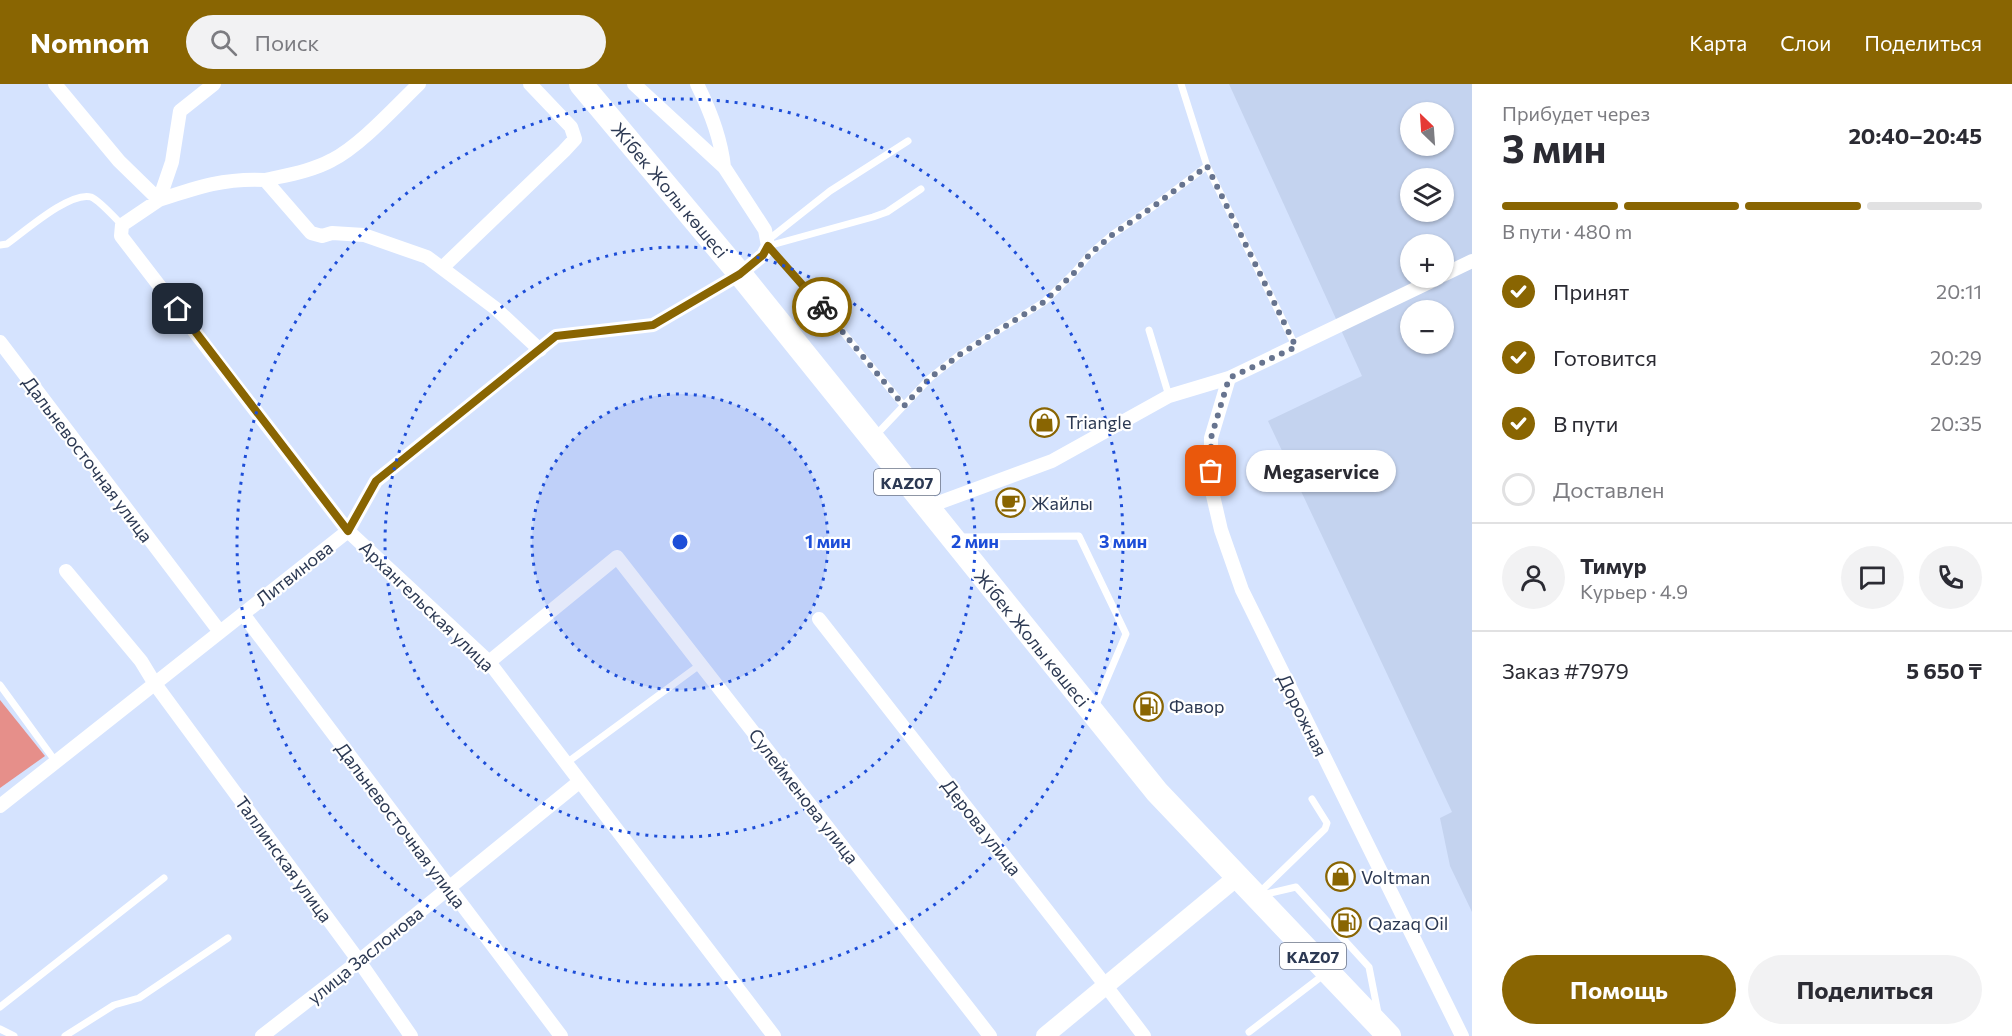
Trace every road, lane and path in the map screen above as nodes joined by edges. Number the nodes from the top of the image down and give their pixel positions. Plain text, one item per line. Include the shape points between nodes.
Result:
1 (55, 84) edge
2 (213, 84) edge
3 (419, 84) edge
4 (530, 84) edge
5 (581, 84) edge
6 (634, 84) edge
7 (697, 84) edge
8 (1181, 84) edge
9 (908, 141) dead end
10 (1207, 166) junction
11 (724, 167) junction
12 (265, 180) junction
13 (921, 189) dead end
14 (159, 200) junction
15 (121, 230) junction
16 (768, 243) junction
17 (0, 244) edge
18 (1472, 261) edge
19 (442, 268) junction
20 (1454, 270) edge
21 (740, 274) junction
22 (1417, 288) edge
23 (1149, 330) dead end
24 (0, 342) edge
25 (1296, 347) junction
26 (540, 350) junction
27 (1229, 378) junction
28 (1169, 396) junction
29 (904, 406) junction
30 (872, 439) junction
31 (927, 507) junction
32 (348, 531) junction
33 (951, 537) junction
34 (66, 571) dead end
35 (243, 614) junction
36 (819, 619) dead end
37 (220, 632) junction
38 (489, 662) junction
39 (701, 664) junction
40 (155, 684) junction
41 (0, 685) edge
42 (1093, 712) junction
43 (56, 762) junction
44 (565, 764) junction
45 (579, 782) junction
46 (1312, 799) dead end
47 (0, 806) edge
48 (1237, 877) junction
49 (164, 878) dead end
50 (448, 888) junction
51 (1256, 896) junction
52 (228, 938) dead end
53 (359, 961) junction
54 (1328, 972) junction
55 (1106, 986) junction
56 (0, 1007) edge
57 (0, 1029) edge
58 (1249, 1032) dead end
59 (1385, 1032) edge
60 (14, 1036) edge
61 (65, 1036) edge
62 (262, 1036) edge
63 (411, 1036) edge
64 (561, 1036) edge
65 (774, 1036) edge
66 (990, 1036) edge
67 (1045, 1036) edge
68 (1144, 1036) edge
69 (1462, 1036) edge

1 - 14 street via 119,161
2 - 14 street via 180,111 172,162
3 - 12 street via 331,161
4 - 19 street via 571,127 575,139
5 - 21 highway, Жібек Жолы көшесі / KAZ07
6 - 11 street
7 - 11 street via 722,146
8 - 10 lane
9 - 16 lane via 830,191
10 - 25 lane
10 - 29 lane via 1112,235 1044,302 959,355
11 - 16 street via 765,230
12 - 14 street via 206,184
12 - 19 street via 311,233 363,235 427,257
13 - 16 lane via 873,218
14 - 15 street
15 - 17 lane via 93,197 83,196 70,200 7,244
15 - 32 street, Архангельская улица
16 - 21 street, Литвинова via 763,255
16 - 29 lane
18 - 20 street
19 - 26 street via 495,308
21 - 26 street, Литвинова via 653,325 556,336
21 - 30 highway, Жібек Жолы көшесі / KAZ07
22 - 25 street
23 - 28 lane
24 - 37 street, Дальневосточная улица
25 - 27 street
26 - 32 street, Литвинова via 376,481
27 - 28 street
27 - 69 street, Дорожная via 1211,438 1211,487 1242,590
28 - 31 street via 1052,461
29 - 30 lane
30 - 31 highway, Жібек Жолы көшесі / KAZ07
31 - 33 highway, Жібек Жолы көшесі / KAZ07
32 - 35 street, Литвинова
32 - 38 street, Архангельская улица
33 - 42 highway, Жібек Жолы көшесі / KAZ07
33 - 42 lane via 1079,536 1126,634
34 - 40 street, Таллинская улица via 141,661
35 - 37 street, Литвинова
35 - 50 street, Дальневосточная улица
36 - 55 street, Дерова улица
37 - 40 street, Литвинова
38 - 39 street, Сулейменова улица via 617,557
38 - 44 street, Архангельская улица
39 - 44 lane
39 - 66 street, Сулейменова улица
40 - 43 street, Литвинова
40 - 53 street, Таллинская улица
41 - 43 lane
42 - 48 highway, Жібек Жолы көшесі / KAZ07 via 1157,792
43 - 47 street, Литвинова
44 - 45 street, Архангельская улица
45 - 50 street, улица Заслонова
45 - 65 street, Архангельская улица
46 - 51 lane via 1327,823 1325,829
48 - 51 highway, Жібек Жолы көшесі / KAZ07
48 - 55 main road
49 - 56 lane
50 - 53 street, улица Заслонова
50 - 64 street, Дальневосточная улица
51 - 54 highway, Жібек Жолы көшесі / KAZ07
51 - 59 lane via 1296,887 1369,967
52 - 61 lane via 139,998 114,1005
53 - 62 street, улица Заслонова
53 - 63 street, Таллинская улица
54 - 58 lane
54 - 59 highway, Жібек Жолы көшесі / KAZ07
55 - 67 main road
55 - 68 street, Дерова улица
57 - 60 lane

